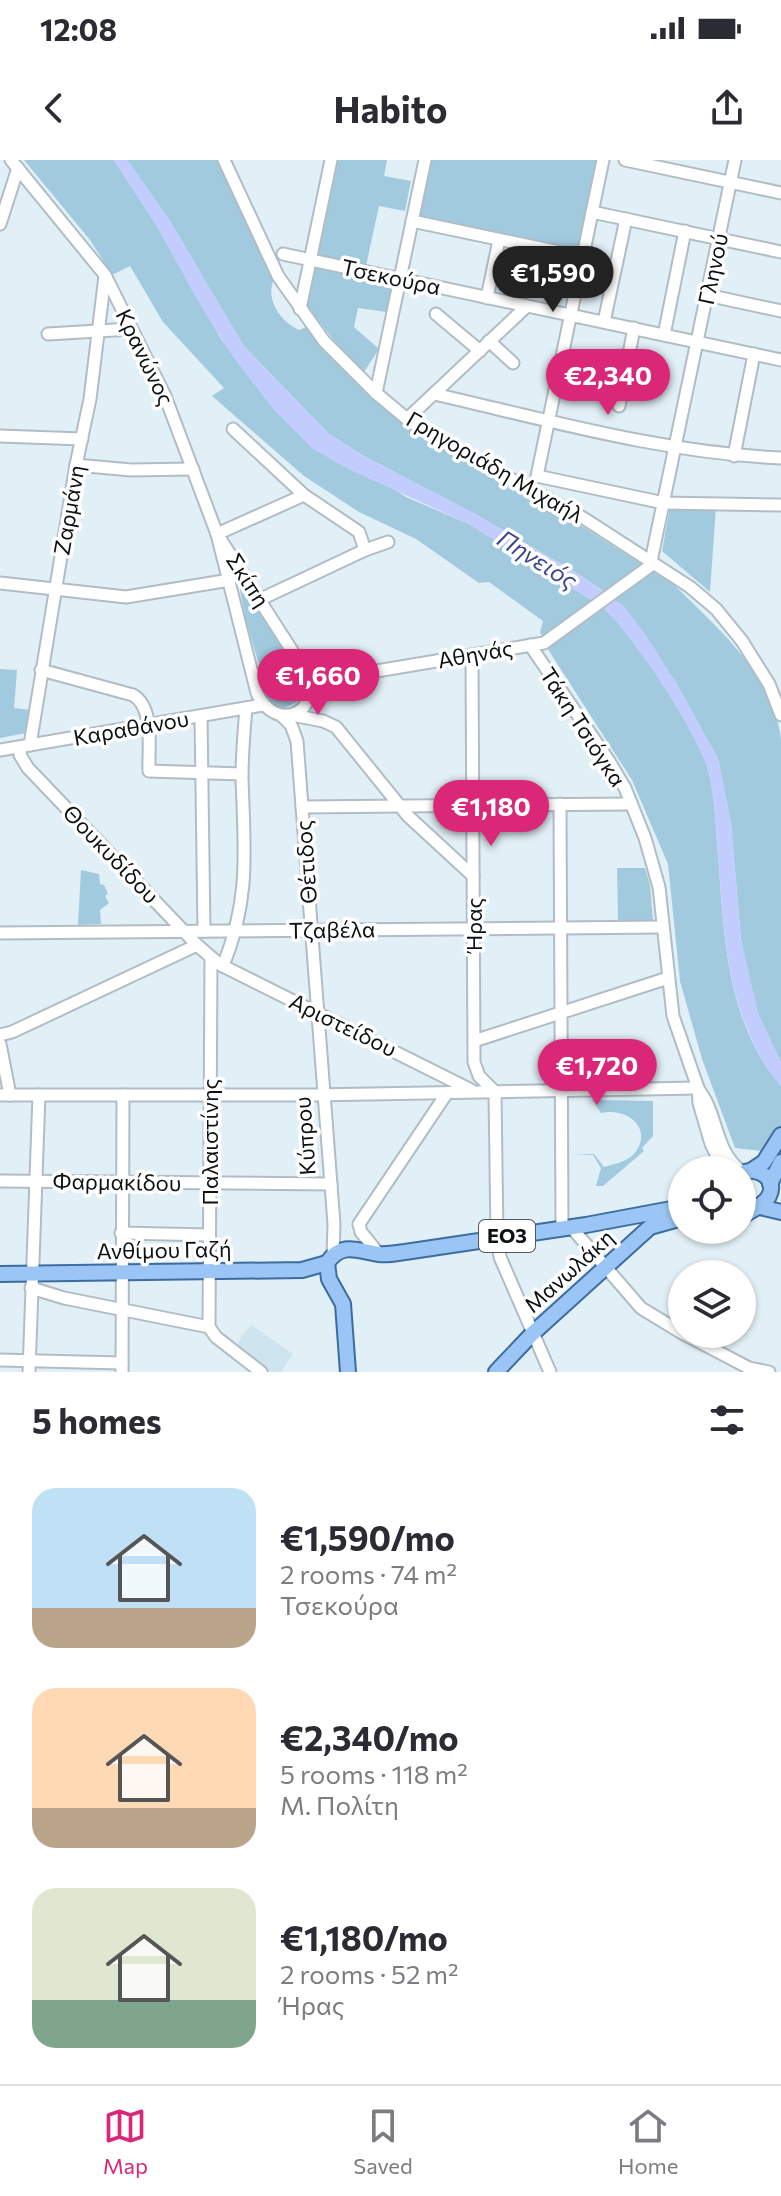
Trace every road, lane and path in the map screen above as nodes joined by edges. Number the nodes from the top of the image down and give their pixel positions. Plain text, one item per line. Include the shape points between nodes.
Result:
1 (224, 160) edge
2 (239, 160) edge
3 (331, 160) edge
4 (425, 160) edge
5 (603, 160) edge
6 (625, 160) edge
7 (735, 160) edge
8 (15, 164) edge
9 (231, 174) junction
10 (731, 182) junction
11 (781, 193) edge
12 (592, 212) junction
13 (626, 219) junction
14 (412, 221) junction
15 (0, 224) edge
16 (685, 231) junction
17 (719, 239) junction
18 (499, 240) junction
19 (781, 252) edge
20 (283, 254) dead end
21 (583, 257) junction
22 (310, 260) junction
23 (105, 275) junction
24 (400, 279) junction
25 (707, 295) junction
26 (487, 298) junction
27 (527, 306) junction
28 (300, 309) junction
29 (781, 311) edge
30 (436, 314) dead end
31 (570, 315) junction
32 (604, 322) junction
33 (634, 328) junction
34 (131, 329) junction
35 (97, 332) junction
36 (48, 334) dead end
37 (664, 335) junction
38 (489, 341) junction
39 (697, 342) junction
40 (480, 351) junction
41 (754, 354) junction
42 (781, 360) edge
43 (513, 363) dead end
44 (376, 393) junction
45 (434, 394) junction
46 (619, 406) dead end
47 (407, 419) junction
48 (548, 420) junction
49 (233, 429) dead end
50 (0, 436) edge
51 (82, 439) junction
52 (675, 447) junction
53 (734, 456) junction
54 (781, 458) edge
55 (76, 465) junction
56 (193, 469) junction
57 (304, 495) junction
58 (664, 503) junction
59 (781, 505) edge
60 (217, 534) junction
61 (388, 542) dead end
62 (365, 550) junction
63 (651, 563) junction
64 (230, 580) junction
65 (0, 583) edge
66 (55, 589) junction
67 (261, 599) junction
68 (530, 645) junction
69 (472, 655) junction
70 (303, 669) junction
71 (41, 670) junction
72 (311, 682) junction
73 (257, 689) junction
74 (263, 705) junction
75 (246, 708) junction
76 (287, 715) junction
77 (781, 715) edge
78 (201, 716) junction
79 (147, 725) junction
80 (26, 746) junction
81 (0, 750) edge
82 (202, 771) junction
83 (242, 774) junction
84 (560, 804) junction
85 (631, 804) junction
86 (473, 805) junction
87 (400, 806) junction
88 (302, 807) junction
89 (473, 876) junction
90 (663, 927) junction
91 (474, 928) junction
92 (561, 928) junction
93 (237, 930) junction
94 (311, 930) junction
95 (186, 931) junction
96 (204, 931) junction
97 (0, 933) edge
98 (197, 945) junction
99 (211, 958) junction
100 (223, 966) junction
101 (668, 978) junction
102 (317, 1012) junction
103 (561, 1013) junction
104 (0, 1035) edge
105 (474, 1041) junction
106 (0, 1044) edge
107 (698, 1088) junction
108 (561, 1091) junction
109 (476, 1092) junction
110 (495, 1092) junction
111 (447, 1093) junction
112 (5, 1095) edge
113 (39, 1095) junction
114 (123, 1095) junction
115 (210, 1095) junction
116 (324, 1095) junction
117 (781, 1135) edge
118 (717, 1156) edge
119 (728, 1156) edge
120 (776, 1161) edge
121 (756, 1167) edge
122 (756, 1173) edge
123 (0, 1181) edge
124 (35, 1181) junction
125 (121, 1182) junction
126 (209, 1183) junction
127 (331, 1184) junction
128 (774, 1190) edge
129 (756, 1204) edge
130 (756, 1207) edge
131 (668, 1210) edge
132 (781, 1212) edge
133 (333, 1220) junction
134 (668, 1222) edge
135 (359, 1224) junction
136 (566, 1228) junction
137 (121, 1233) junction
138 (209, 1235) junction
139 (497, 1237) junction
140 (379, 1254) junction
141 (330, 1260) junction
142 (605, 1269) junction
143 (209, 1271) junction
144 (121, 1272) junction
145 (0, 1274) edge
146 (31, 1281) junction
147 (122, 1309) junction
148 (668, 1326) edge
149 (209, 1327) junction
150 (533, 1333) junction
151 (710, 1348) edge
152 (0, 1360) edge
153 (29, 1367) edge
154 (122, 1368) edge
155 (768, 1369) edge
156 (261, 1372) edge
157 (348, 1372) edge
158 (496, 1372) edge
159 (550, 1372) edge

1 - 9 street, Γρηγοριάδη Μιχαήλ
2 - 9 street
3 - 22 street
4 - 14 street
5 - 12 street
6 - 10 street
7 - 10 street, Γληνού
8 - 15 street
8 - 23 street, Κρανώνος
9 - 28 street, Γρηγοριάδη Μιχαήλ via 269,260
10 - 11 street
10 - 17 street, Γληνού
12 - 13 street
12 - 21 street
13 - 16 street
13 - 32 street
14 - 18 street
14 - 24 street
16 - 17 street
16 - 37 street
17 - 19 street
17 - 25 street, Γληνού
18 - 21 street
18 - 26 street
20 - 22 street, Τσεκούρα
21 - 31 street
22 - 24 street, Τσεκούρα
22 - 28 street
23 - 34 street, Κρανώνος
23 - 35 street, Ζαρμάνη
24 - 26 street, Τσεκούρα
24 - 44 street
25 - 29 street
25 - 39 street, Γληνού
26 - 27 street, Τσεκούρα
27 - 31 street, Τσεκούρα
27 - 38 street
28 - 44 street, Γρηγοριάδη Μιχαήλ
30 - 40 street
31 - 32 street, Τσεκούρα
31 - 48 street
32 - 33 street, Τσεκούρα
33 - 37 street, Τσεκούρα
33 - 46 street
34 - 35 street
34 - 56 street, Κρανώνος
35 - 36 street
35 - 51 street, Ζαρμάνη
37 - 39 street, Τσεκούρα
38 - 40 street
38 - 43 street
39 - 41 street, Τσεκούρα
39 - 52 street, Γληνού
40 - 45 street
41 - 42 street, Τσεκούρα
41 - 53 street
44 - 47 street, Γρηγοριάδη Μιχαήλ
45 - 47 street
45 - 48 street
47 - 63 street, Γρηγοριάδη Μιχαήλ via 585,519
48 - 52 street
48 - 58 street via 537,476
49 - 57 street
50 - 51 street
51 - 55 street, Ζαρμάνη
52 - 53 street
52 - 58 street, Γληνού
53 - 54 street
55 - 56 street
55 - 66 street, Ζαρμάνη
56 - 60 street, Κρανώνος
57 - 60 street
57 - 62 street via 359,532
58 - 59 street
58 - 63 street, Γληνού
60 - 64 street, Κρανώνος
60 - 67 street, Σκίπη
61 - 62 street
62 - 67 street
63 - 68 street, Αθηνάς via 544,643
63 - 77 street, Γρηγοριάδη Μιχαήλ via 698,592 725,619 769,684
64 - 66 street via 126,597
64 - 73 street, Κρανώνος
65 - 66 street
66 - 71 street, Ζαρμάνη
67 - 70 street, Σκίπη
68 - 69 street, Αθηνάς
68 - 85 street, Τάκη Τσιόγκα via 609,761
69 - 72 street, Αθηνάς
69 - 86 street, Ήρας
70 - 72 street, Σκίπη
70 - 73 street via 291,662 273,663 261,674
71 - 79 street via 137,698 144,705
71 - 80 street, Ζαρμάνη
72 - 76 street via 305,705
73 - 74 street
74 - 75 street, Καραθάνου
74 - 76 street
75 - 78 street, Καραθάνου
75 - 83 street
76 - 87 street via 336,727
76 - 88 street, Θέτιδος via 295,733
78 - 79 street, Καραθάνου
78 - 82 street
79 - 80 street, Καραθάνου
79 - 82 street via 149,771
80 - 81 street, Καραθάνου
80 - 95 street, Θουκυδίδου via 20,755 28,768
82 - 83 street
82 - 96 street
83 - 93 street via 246,866
84 - 85 street
84 - 86 street
84 - 92 street
85 - 90 street, Τάκη Τσιόγκα via 656,869
86 - 87 street
86 - 89 street, Ήρας
87 - 88 street
87 - 89 street
88 - 94 street, Θέτιδος
89 - 91 street, Ήρας
90 - 92 street, Τζαβέλα
90 - 101 street, Τάκη Τσιόγκα
91 - 92 street, Τζαβέλα
91 - 94 street, Τζαβέλα
91 - 105 street, Ήρας
92 - 103 street
93 - 94 street, Τζαβέλα
93 - 96 street, Τζαβέλα
93 - 100 street
94 - 102 street, Θέτιδος
95 - 96 street, Τζαβέλα
95 - 97 street, Τζαβέλα
95 - 98 street, Θουκυδίδου
98 - 99 street, Θουκυδίδου
98 - 104 street
99 - 100 street, Αριστείδου
99 - 115 street, Παλαιστίνης
100 - 102 street, Αριστείδου
101 - 103 street
101 - 107 street, Τάκη Τσιόγκα via 673,1016
102 - 109 street, Αριστείδου
102 - 116 street, Κύπρου
103 - 105 street
103 - 108 street
105 - 110 street, Ήρας via 476,1071
106 - 112 street
107 - 108 street
107 - 118 street, Τάκη Τσιόγκα
107 - 119 street, Τάκη Τσιόγκα
108 - 110 street
108 - 136 street
109 - 110 street
109 - 111 street
110 - 139 street
111 - 116 street
111 - 135 street
112 - 113 street
113 - 114 street
113 - 124 street
114 - 115 street
114 - 125 street
115 - 116 street
115 - 126 street, Παλαιστίνης
116 - 127 street, Κύπρου
117 - 120 main road
120 - 121 main road
120 - 128 main road
122 - 128 main road via 764,1174
123 - 124 street, Φαρμακίδου
124 - 125 street, Φαρμακίδου
124 - 146 street
125 - 126 street, Φαρμακίδου
125 - 137 street
126 - 127 street, Φαρμακίδου
126 - 138 street, Παλαιστίνης
127 - 133 street, Κύπρου
128 - 129 main road
130 - 132 main road
131 - 136 main road, ΕΟ3
133 - 135 street
133 - 141 street, Κύπρου
134 - 142 main road, Μανωλάκη via 650,1227
135 - 140 street
136 - 139 main road, ΕΟ3
136 - 142 street
137 - 138 street
137 - 144 street
138 - 143 street, Παλαιστίνης
139 - 140 main road, ΕΟ3
139 - 150 street via 502,1263
140 - 141 main road, ΕΟ3 via 344,1249
141 - 143 main road, Ανθίμου Γαζή / ΕΟ3 via 309,1269
141 - 157 main road, Κύπρου via 327,1275 343,1306
142 - 148 street via 641,1308
142 - 150 main road, Μανωλάκη
143 - 144 main road, Ανθίμου Γαζή / ΕΟ3
143 - 149 street, Παλαιστίνης
144 - 146 main road, Ανθίμου Γαζή / ΕΟ3
144 - 147 street
145 - 146 main road, Ανθίμου Γαζή / ΕΟ3
146 - 147 street
146 - 153 street
147 - 149 street
147 - 154 street
149 - 156 street
150 - 158 main road, Μανωλάκη
150 - 159 street
151 - 155 street via 749,1368
152 - 153 street
153 - 154 street

